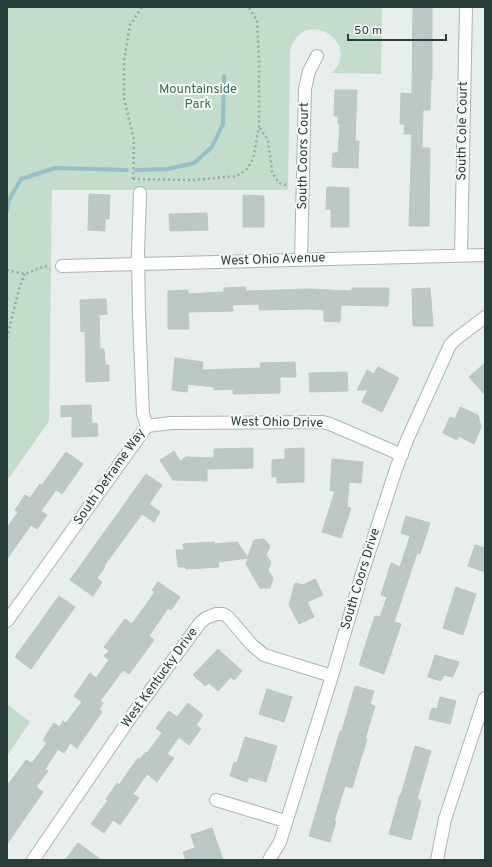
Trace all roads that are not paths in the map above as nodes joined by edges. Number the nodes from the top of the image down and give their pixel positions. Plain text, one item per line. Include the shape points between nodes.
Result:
1 (466, 7) edge
2 (317, 56) dead end
3 (140, 193) dead end
4 (461, 255) junction
5 (485, 255) edge
6 (301, 259) junction
7 (139, 264) junction
8 (62, 266) road end
9 (485, 317) edge
10 (147, 426) junction
11 (402, 455) junction
12 (7, 621) edge
13 (332, 676) junction
14 (485, 698) edge
15 (216, 800) dead end
16 (285, 821) junction
17 (32, 860) edge
18 (269, 860) edge
19 (437, 860) edge

1 - 4 street, South Cole Court
2 - 6 street, South Coors Court via 309,71 305,89
3 - 7 street, South Deframe Way
4 - 5 street, West Ohio Avenue
4 - 6 street, West Ohio Avenue
6 - 7 street, West Ohio Avenue
7 - 8 street, West Ohio Avenue
7 - 10 street, South Deframe Way via 143,414
9 - 11 street, South Coors Drive via 450,345
10 - 11 street, West Ohio Drive via 171,423 323,422
10 - 12 street, South Deframe Way
11 - 13 street, South Coors Drive via 362,574
13 - 16 street, South Coors Drive
13 - 17 street, West Kentucky Drive via 264,655 223,614 206,618 133,714
14 - 19 street via 445,819
15 - 16 street
16 - 18 street, South Coors Drive via 280,842

